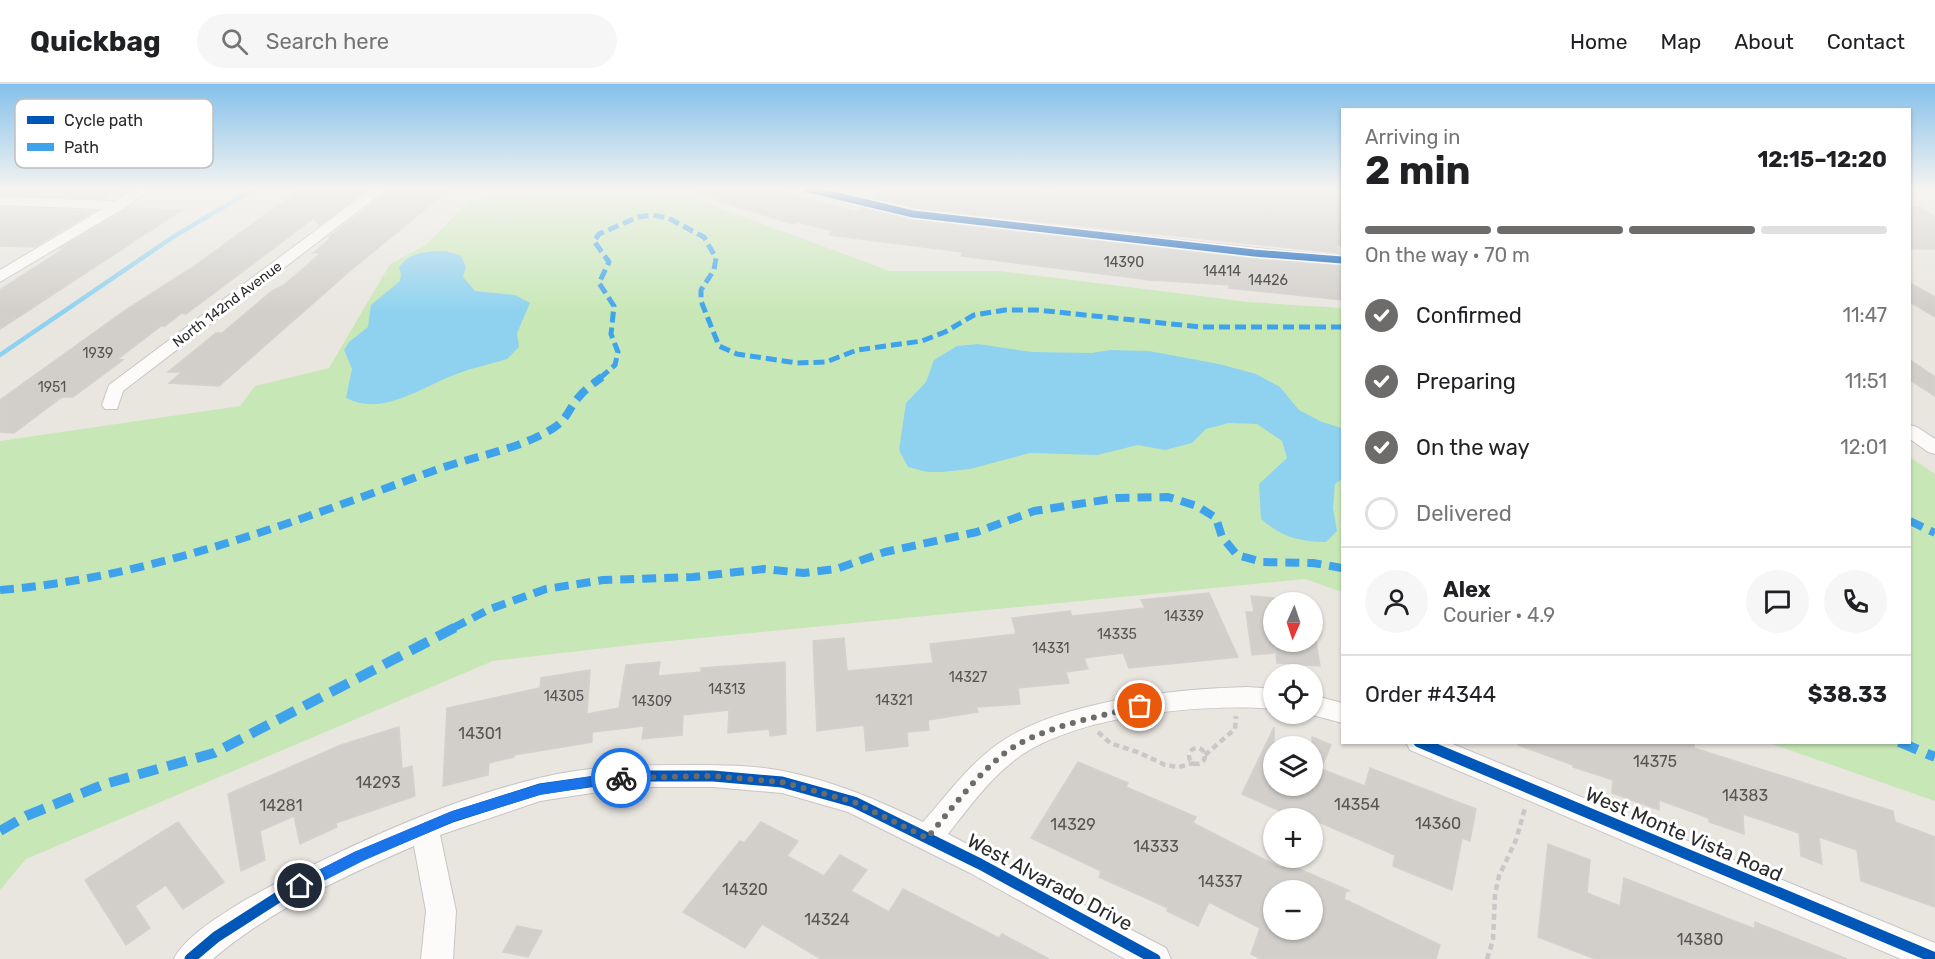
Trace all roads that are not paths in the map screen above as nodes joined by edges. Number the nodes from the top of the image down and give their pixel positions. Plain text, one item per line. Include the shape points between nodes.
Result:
1 (78, 230) edge
2 (326, 230) edge
3 (1048, 230) edge
4 (1341, 260) edge
5 (0, 278) edge
6 (111, 405) dead end
7 (1911, 432) edge
8 (1935, 448) edge
9 (1263, 698) edge
10 (1323, 708) edge
11 (1341, 713) edge
12 (1424, 744) edge
13 (426, 828) junction
14 (927, 838) junction
15 (1935, 958) edge
16 (190, 959) edge
17 (437, 959) edge
18 (1155, 959) edge

1 - 5 street
2 - 6 street, North 142nd Avenue via 116,389
3 - 4 street
7 - 8 street
9 - 14 street via 1232,697 1140,706 1058,727 1015,746 985,772
10 - 11 street
12 - 15 street, West Monte Vista Road
13 - 14 street, West Alvarado Drive via 540,789 631,776 713,776 782,782 854,802
13 - 16 street, West Alvarado Drive via 280,896 216,937
13 - 17 street via 441,910
14 - 18 street, West Alvarado Drive

